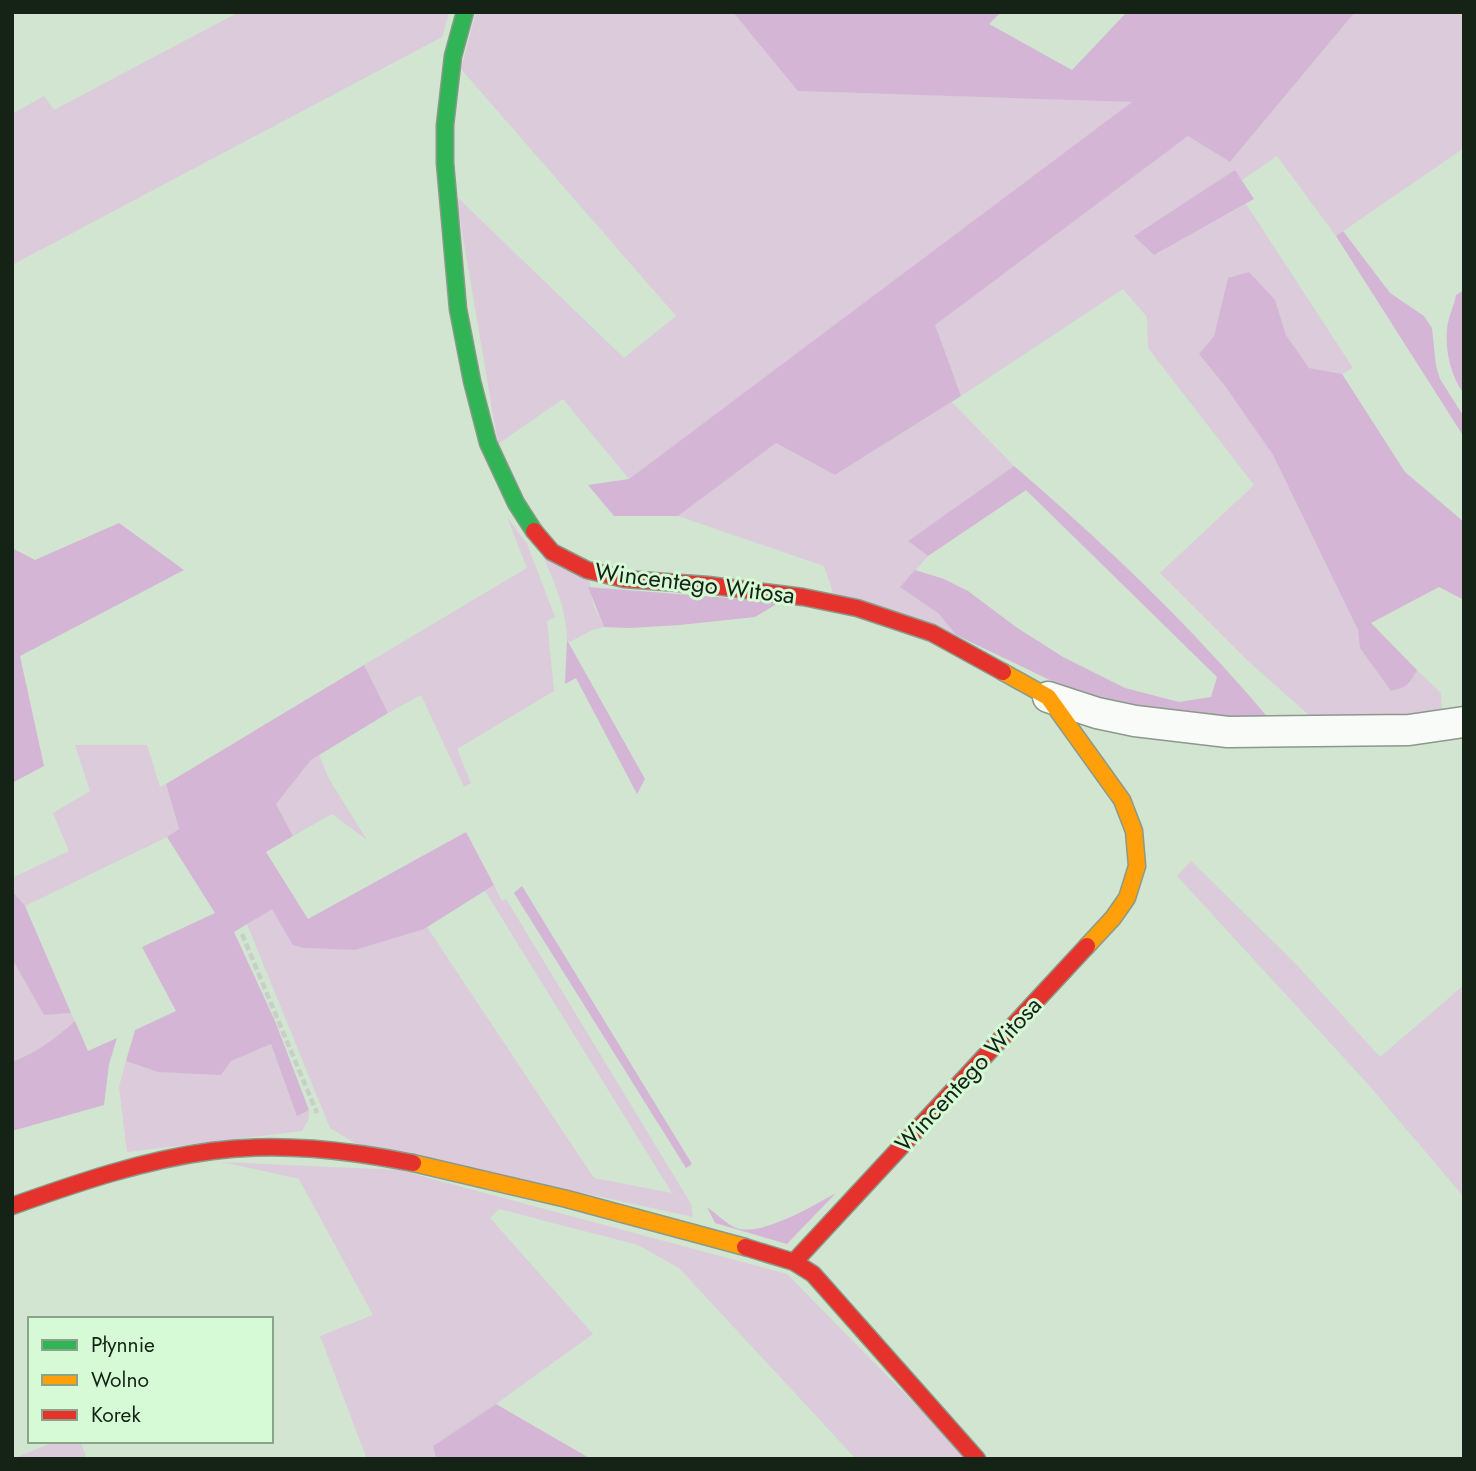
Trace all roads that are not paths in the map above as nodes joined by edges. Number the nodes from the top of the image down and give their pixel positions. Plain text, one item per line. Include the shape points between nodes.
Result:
1 (465, 12) edge
2 (1048, 697) junction
3 (1464, 722) edge
4 (12, 1206) edge
5 (794, 1262) junction
6 (977, 1459) edge

1 - 2 street, Wincentego Witosa via 453,56 444,163 458,309 488,443 516,503 545,544 567,562 606,575 743,589 857,608 932,632
2 - 3 street, Wincentego Witosa via 1135,721 1228,732 1409,730
2 - 5 street, Wincentego Witosa via 1130,818 1137,866 1127,898
4 - 5 street via 120,1171 208,1152 319,1149 484,1178
5 - 6 street via 831,1293

